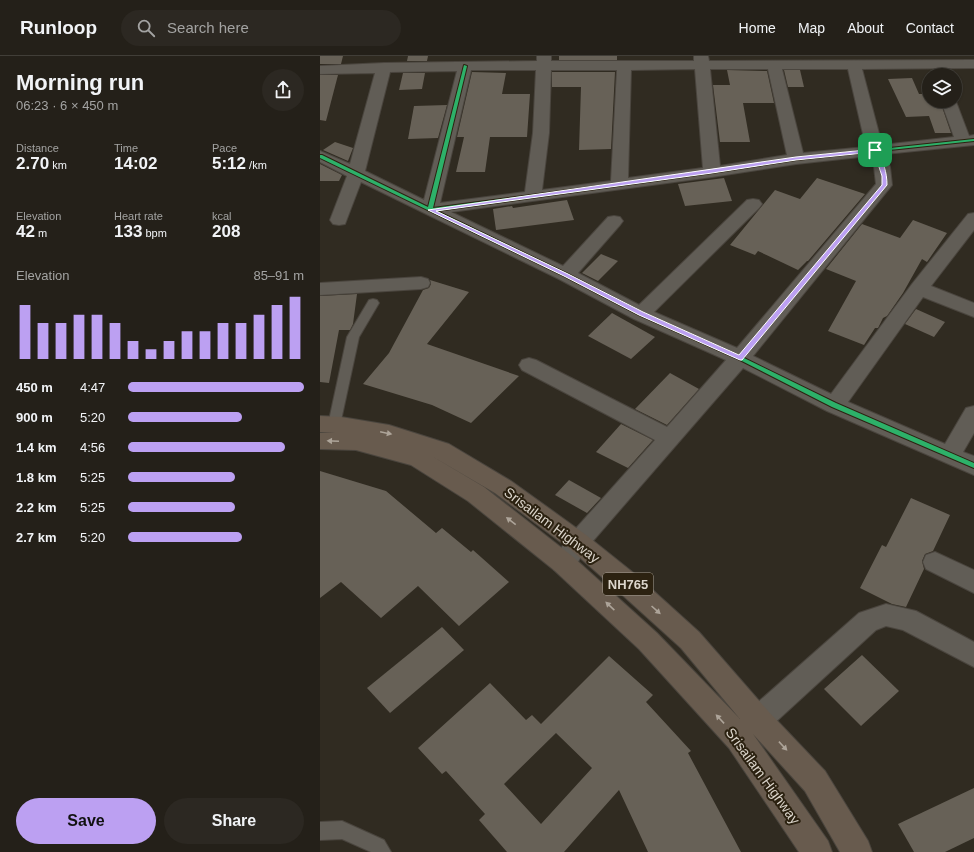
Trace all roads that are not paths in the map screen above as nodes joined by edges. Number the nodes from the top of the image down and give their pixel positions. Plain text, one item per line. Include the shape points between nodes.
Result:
1 (544, 61) edge
2 (701, 61) edge
3 (974, 64) edge
4 (774, 65) junction
5 (854, 65) junction
6 (465, 66) junction
7 (624, 66) junction
8 (384, 67) junction
9 (950, 68) edge
10 (922, 69) edge
11 (320, 70) edge
12 (952, 108) edge
13 (968, 140) edge
14 (875, 150) junction
15 (320, 156) edge
16 (796, 159) junction
17 (712, 172) junction
18 (356, 174) junction
19 (619, 184) junction
20 (533, 195) junction
21 (753, 204) dead end
22 (430, 210) junction
23 (974, 218) edge
24 (339, 220) dead end
25 (614, 221) dead end
26 (566, 275) junction
27 (421, 283) dead end
28 (919, 288) junction
29 (320, 289) edge
30 (373, 303) dead end
31 (974, 310) edge
32 (641, 314) junction
33 (740, 358) junction
34 (529, 365) dead end
35 (834, 405) junction
36 (974, 414) edge
37 (325, 430) edge
38 (670, 438) junction
39 (950, 455) junction
40 (974, 466) edge
41 (578, 542) junction
42 (935, 562) dead end
43 (563, 563) junction
44 (974, 582) edge
45 (974, 655) edge
46 (758, 720) junction
47 (320, 831) edge
48 (382, 852) edge
49 (817, 852) edge
50 (857, 852) edge

1 - 6 street
1 - 7 street
1 - 20 street via 541,133
2 - 4 street
2 - 7 street
2 - 17 street
3 - 9 street
4 - 5 street
4 - 16 street
5 - 10 street
5 - 14 street
6 - 8 street
6 - 22 street
7 - 19 street
8 - 11 street
8 - 18 street
12 - 13 street
13 - 14 street
14 - 16 street
14 - 33 street via 882,167 884,185
15 - 18 street
16 - 17 street
17 - 19 street
18 - 22 street
18 - 24 street
19 - 20 street
20 - 22 street
21 - 32 street
22 - 26 street
23 - 28 street
25 - 26 street
26 - 32 street
27 - 29 street
28 - 31 street
28 - 35 street
30 - 37 lane via 353,337
32 - 33 street
33 - 35 street
33 - 38 street
34 - 38 street
35 - 39 street
36 - 39 street
37 -> 41 highway, Srisailam Highway / NH765 via 389,433 441,450 503,487
43 -> 37 highway, Srisailam Highway / NH765 via 476,494 416,458 356,442
38 - 41 street
39 - 40 street
41 - 43 street
41 -> 46 highway, Srisailam Highway / NH765 via 690,640
42 - 44 street
49 -> 43 highway, Srisailam Highway / NH765 via 739,738 648,641
45 - 46 street via 908,619 886,615 868,621
46 -> 50 highway, Srisailam Highway / NH765 via 815,781
47 - 48 lane via 342,830 378,846

